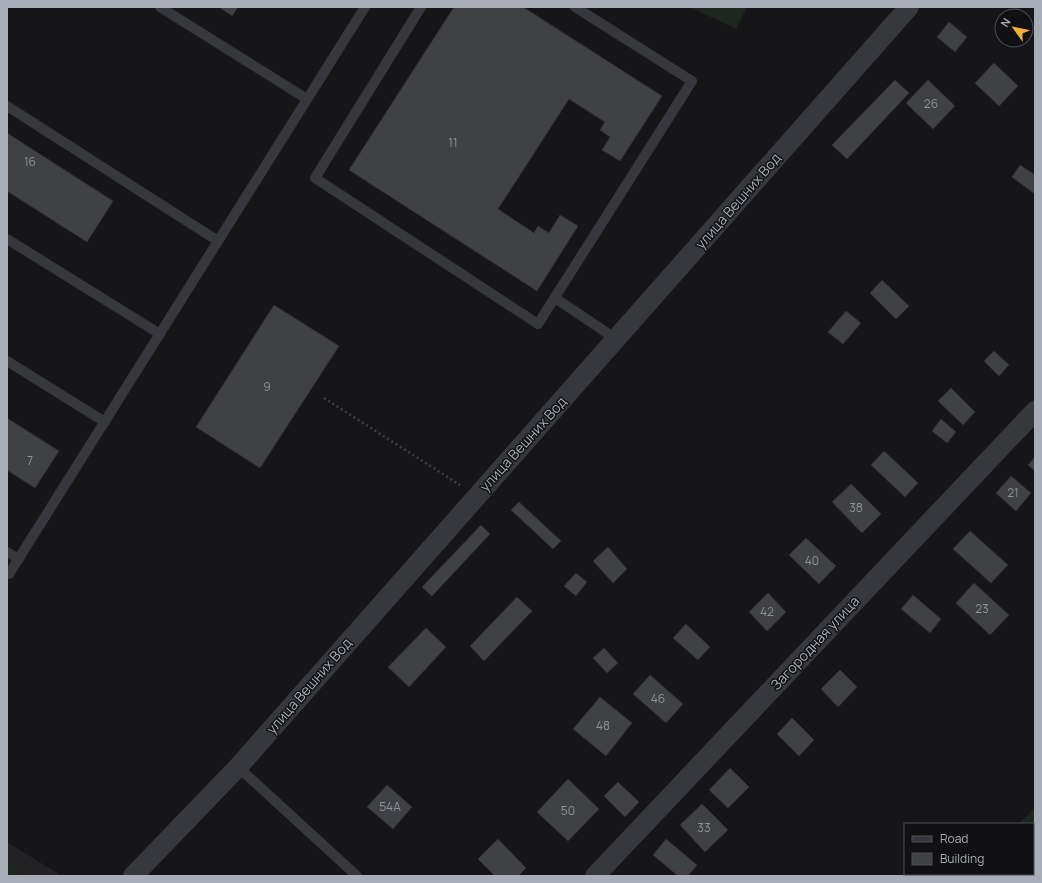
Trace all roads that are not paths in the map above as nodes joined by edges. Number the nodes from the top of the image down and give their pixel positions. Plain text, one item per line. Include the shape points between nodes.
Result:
1 (160, 7) edge
2 (365, 7) edge
3 (421, 7) edge
4 (575, 7) edge
5 (909, 7) edge
6 (307, 99) junction
7 (7, 106) edge
8 (7, 239) edge
9 (218, 241) junction
10 (555, 298) junction
11 (160, 334) junction
12 (616, 339) junction
13 (7, 361) edge
14 (1035, 411) edge
15 (105, 422) junction
16 (7, 552) edge
17 (19, 559) junction
18 (9, 574) dead end
19 (238, 767) junction
20 (133, 876) edge
21 (357, 876) edge
22 (595, 876) edge

1 - 6 lane
2 - 6 lane
3 - 10 lane via 315,178 538,324
4 - 10 lane via 692,81
5 - 12 street, улица Вешних Вод
6 - 9 lane
7 - 9 lane
8 - 11 lane
9 - 11 lane
10 - 12 lane
11 - 15 lane
12 - 19 street, улица Вешних Вод
13 - 15 lane
14 - 22 street, Загородная улица
15 - 17 lane
16 - 17 lane
17 - 18 lane
19 - 20 street, улица Вешних Вод
19 - 21 lane

